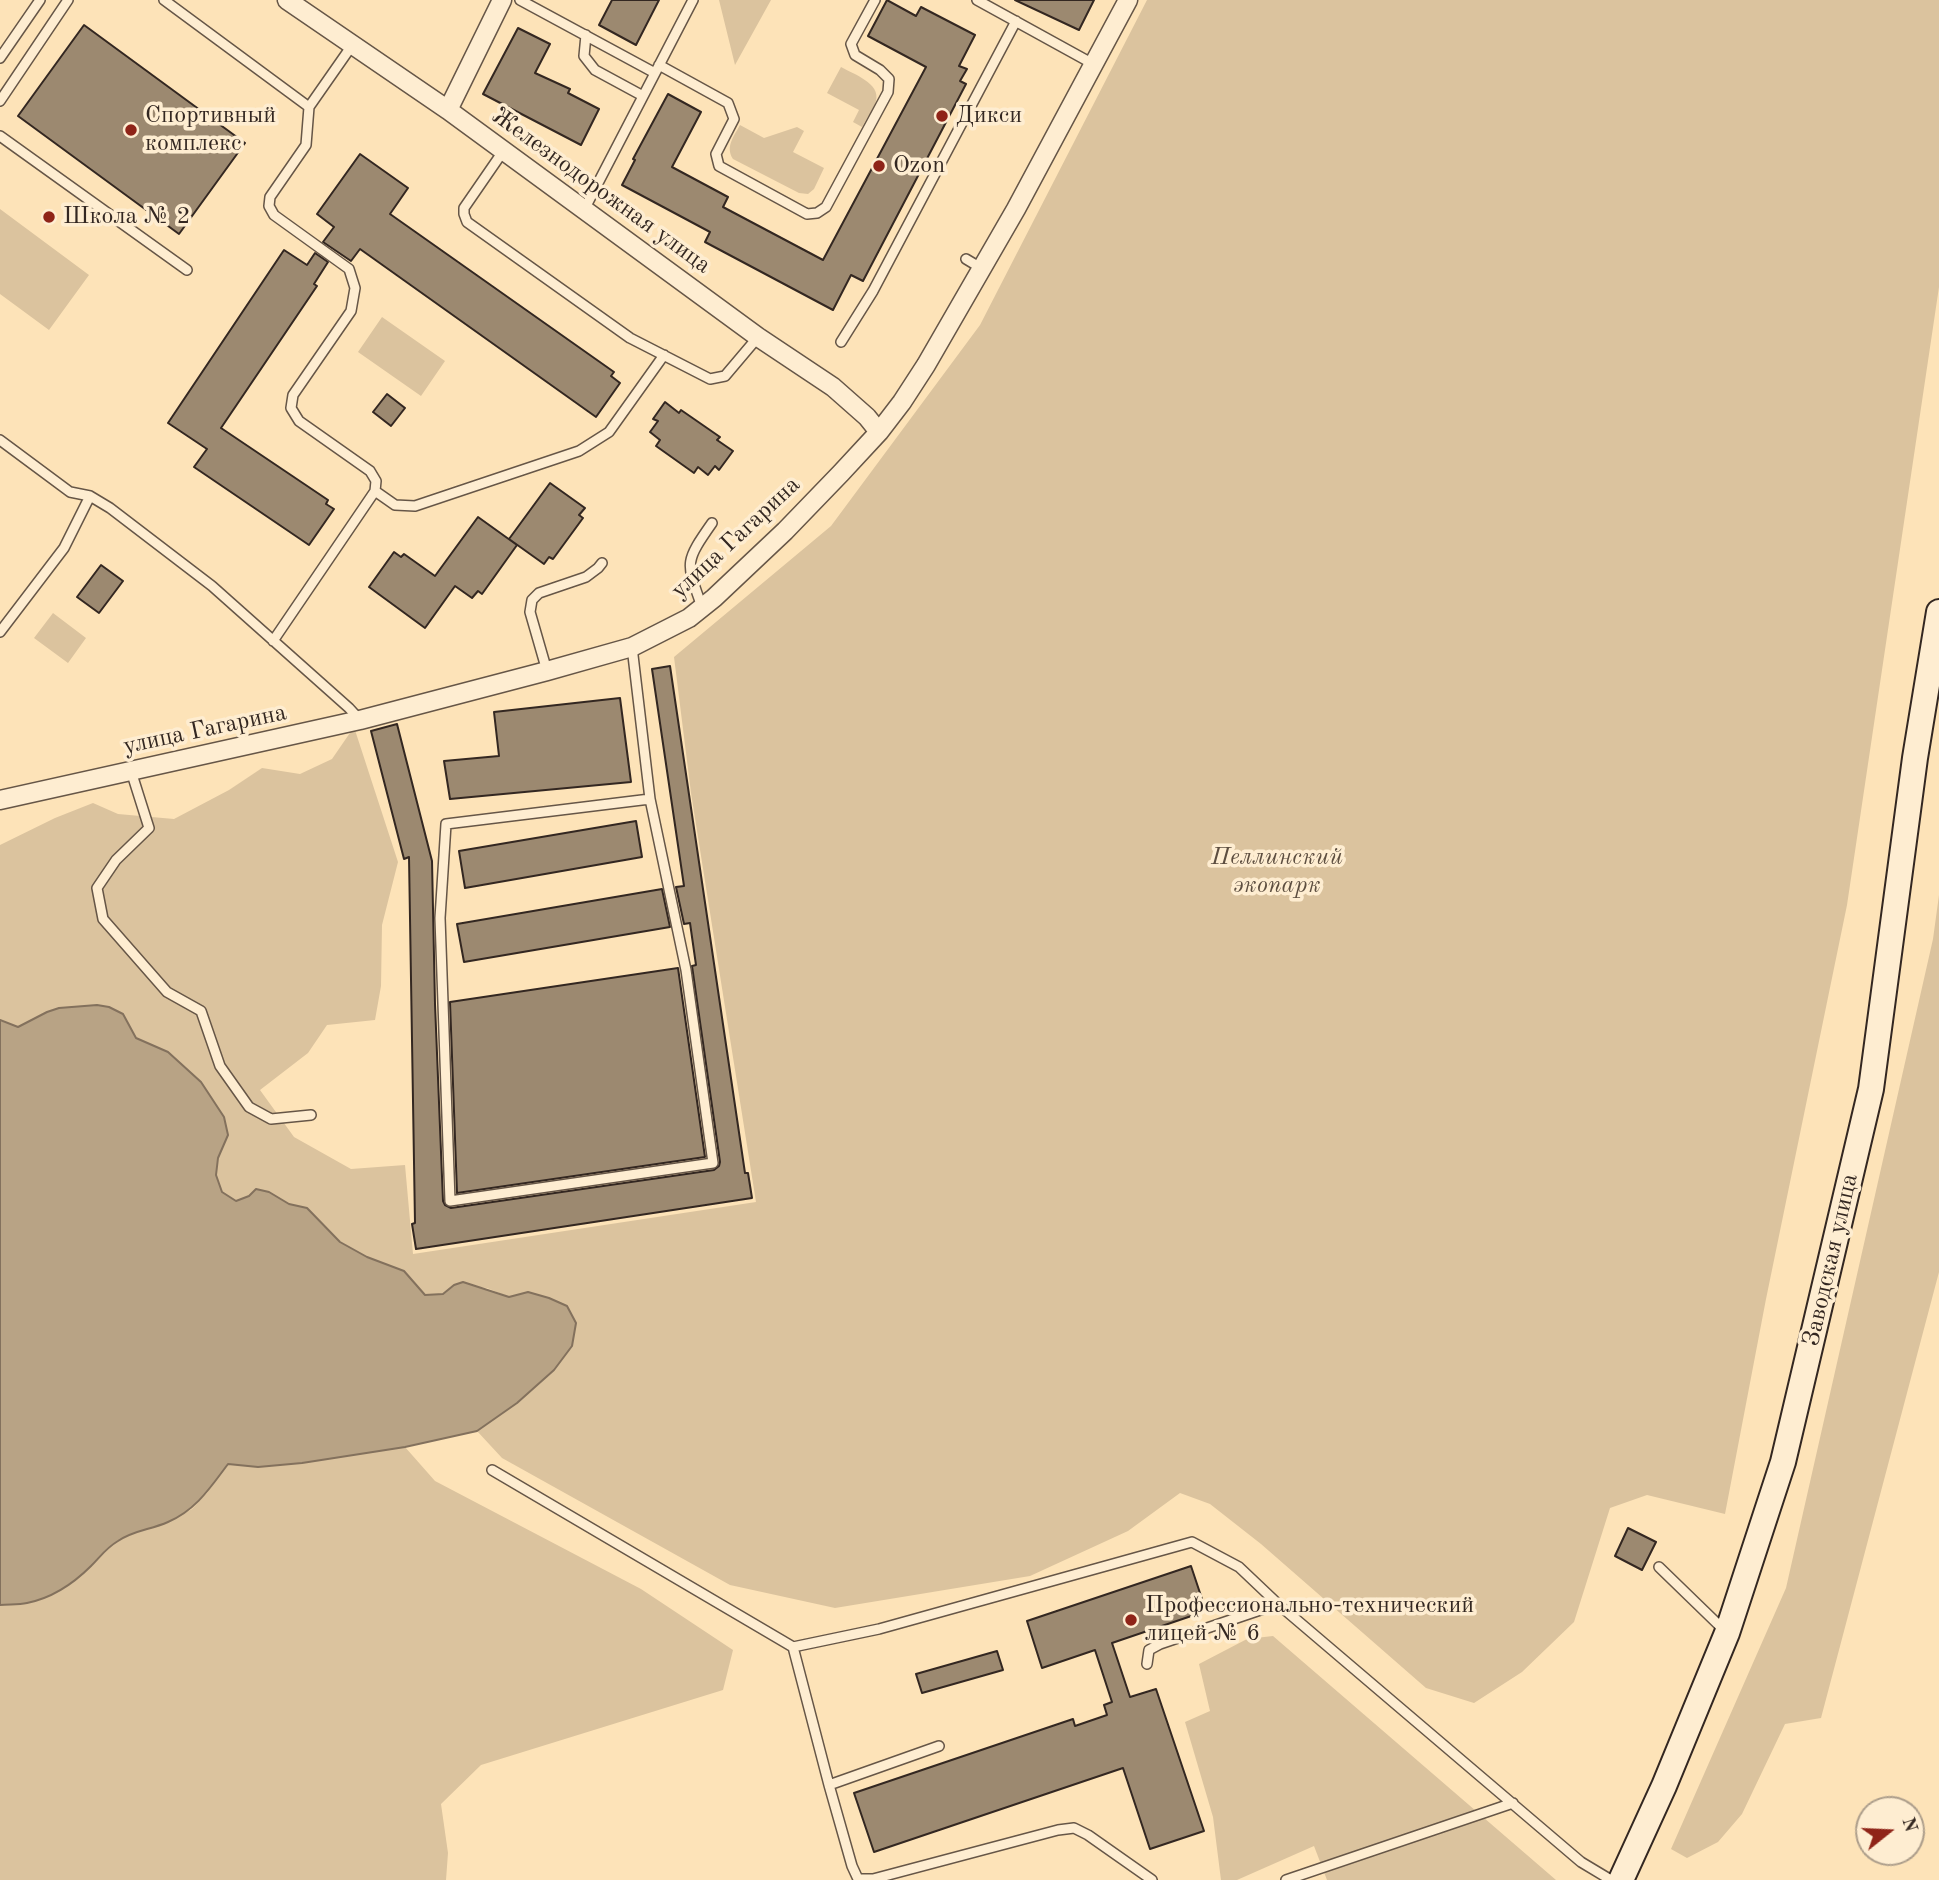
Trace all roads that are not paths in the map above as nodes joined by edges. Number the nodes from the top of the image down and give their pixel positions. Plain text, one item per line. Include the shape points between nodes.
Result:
1 (40, 0) edge
2 (68, 0) edge
3 (164, 0) edge
4 (286, 0) edge
5 (502, 0) edge
6 (520, 0) edge
7 (693, 0) edge
8 (875, 0) edge
9 (977, 0) edge
10 (1128, 0) edge
11 (1016, 21) junction
12 (586, 35) junction
13 (353, 44) junction
14 (0, 58) edge
15 (1095, 65) junction
16 (657, 69) junction
17 (643, 96) junction
18 (0, 101) edge
19 (309, 107) junction
20 (448, 110) junction
21 (0, 135) edge
22 (504, 150) junction
23 (584, 210) junction
24 (187, 270) dead end
25 (758, 337) junction
26 (841, 342) dead end
27 (664, 355) junction
28 (879, 432) junction
29 (0, 440) edge
30 (375, 491) junction
31 (90, 496) junction
32 (712, 523) dead end
33 (601, 563) dead end
34 (702, 607) junction
35 (1939, 612) edge
36 (0, 632) edge
37 (273, 641) junction
38 (632, 647) junction
39 (547, 671) junction
40 (360, 720) junction
41 (131, 771) junction
42 (650, 799) junction
43 (0, 800) edge
44 (311, 1115) dead end
45 (492, 1470) dead end
46 (1658, 1567) dead end
47 (1278, 1604) junction
48 (1727, 1633) junction
49 (793, 1647) junction
50 (1147, 1664) dead end
51 (939, 1746) dead end
52 (829, 1785) junction
53 (1513, 1803) junction
54 (1152, 1880) edge
55 (1286, 1880) edge
56 (1611, 1880) edge
57 (1621, 1880) edge

1 - 14 lane
2 - 18 lane
3 - 19 lane
4 - 13 street, Железнодорожная улица
5 - 20 street
6 - 12 lane
7 - 16 lane
8 - 16 lane via 851,44 855,55 888,79 888,92 826,207 817,213 807,214 719,166 716,154 734,119 728,103
9 - 11 lane
10 - 15 street, улица Гагарина
11 - 15 lane
11 - 26 lane via 873,291
12 - 16 lane
12 - 17 lane via 584,56 595,70
13 - 19 lane
13 - 20 street, Железнодорожная улица
15 - 28 street, улица Гагарина via 1016,209 974,264 926,365
16 - 17 lane
17 - 23 lane
19 - 30 lane via 306,145 268,206 349,269 355,288 351,311 293,395 291,408 299,421 370,471
20 - 22 street, Железнодорожная улица
21 - 24 lane
22 - 23 street, Железнодорожная улица
22 - 27 lane via 464,208 467,222 630,338
23 - 25 street, Железнодорожная улица
25 - 27 lane via 725,376 710,379
25 - 28 street, Железнодорожная улица via 833,387
27 - 30 lane via 609,432 579,451 415,506 395,505
28 - 34 street, улица Гагарина via 785,530
29 - 31 lane via 70,492
30 - 37 lane
31 - 36 lane via 64,548
31 - 37 lane via 212,586
32 - 34 lane via 690,562
33 - 39 lane via 586,577 539,593 532,600 530,612
34 - 38 street, улица Гагарина
35 - 48 street, Заводская улица via 1871,1089 1783,1462
37 - 40 lane
38 - 39 street, улица Гагарина
38 - 42 lane
39 - 40 street, улица Гагарина
40 - 41 street, улица Гагарина
41 - 43 street, улица Гагарина
41 - 44 lane via 149,828 116,860 97,888 103,919 167,992 201,1011 220,1066 249,1107 271,1119
42 - 42 lane via 685,970 713,1163 450,1201 440,918 446,824
45 - 49 lane
46 - 48 lane
47 - 49 lane via 1239,1567 1192,1542 879,1629
47 - 50 lane via 1160,1644 1149,1650
47 - 53 lane
48 - 57 street, Заводская улица
49 - 52 lane
51 - 52 lane
52 - 54 lane via 858,1878 873,1879 1074,1828
53 - 55 lane
53 - 56 lane via 1581,1862

